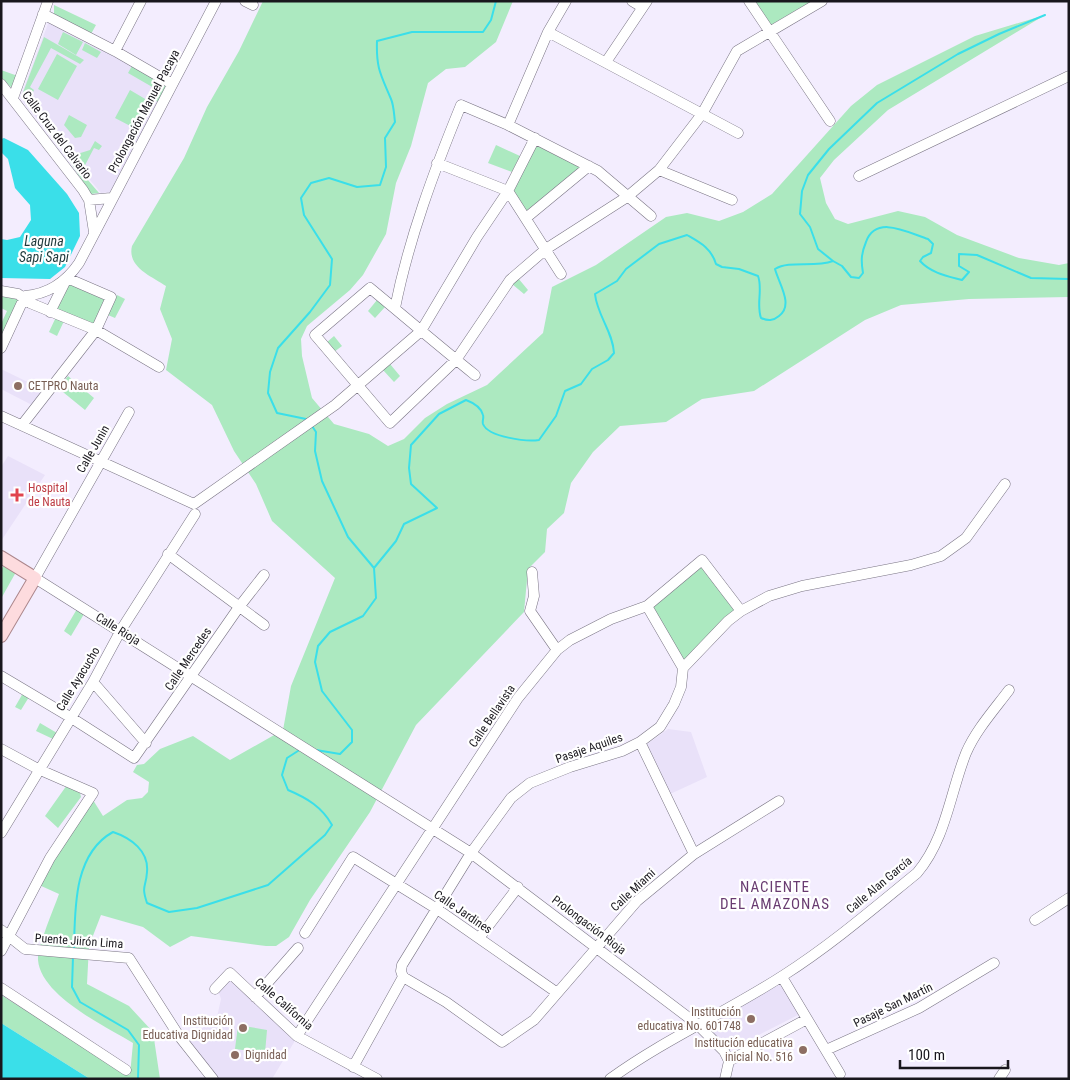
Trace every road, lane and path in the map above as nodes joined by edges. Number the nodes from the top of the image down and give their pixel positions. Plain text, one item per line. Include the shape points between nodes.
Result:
1 (48, 1) edge
2 (141, 1) edge
3 (216, 1) edge
4 (566, 1) edge
5 (632, 1) edge
6 (749, 1) edge
7 (822, 1) edge
8 (645, 4) edge
9 (43, 14) junction
10 (771, 31) junction
11 (548, 32) junction
12 (115, 51) junction
13 (606, 62) junction
14 (1069, 76) edge
15 (1, 84) edge
16 (172, 84) junction
17 (13, 98) junction
18 (702, 114) junction
19 (830, 121) dead end
20 (508, 125) junction
21 (738, 134) dead end
22 (535, 138) junction
23 (438, 163) junction
24 (589, 166) junction
25 (659, 170) junction
26 (859, 176) dead end
27 (508, 191) junction
28 (627, 197) junction
29 (111, 198) junction
30 (89, 200) junction
31 (732, 200) dead end
32 (651, 216) dead end
33 (526, 218) junction
34 (94, 232) junction
35 (546, 249) junction
36 (560, 274) dead end
37 (67, 278) junction
38 (1, 291) edge
39 (25, 298) junction
40 (395, 308) junction
41 (50, 312) junction
42 (96, 330) junction
43 (421, 331) junction
44 (1, 348) edge
45 (456, 360) junction
46 (159, 367) dead end
47 (475, 375) dead end
48 (358, 386) junction
49 (129, 412) dead end
50 (1, 416) edge
51 (22, 424) junction
52 (100, 462) junction
53 (1005, 484) dead end
54 (195, 514) dead end
55 (168, 554) junction
56 (1, 557) edge
57 (532, 572) dead end
58 (264, 575) dead end
59 (35, 578) junction
60 (239, 606) junction
61 (646, 606) junction
62 (741, 611) junction
63 (264, 625) dead end
64 (122, 630) junction
65 (1, 636) edge
66 (557, 650) junction
67 (683, 668) junction
68 (1, 676) edge
69 (191, 676) junction
70 (93, 682) junction
71 (1009, 690) dead end
72 (70, 717) junction
73 (640, 742) junction
74 (146, 743) junction
75 (1, 749) edge
76 (38, 769) junction
77 (780, 801) dead end
78 (408, 812) joint
79 (434, 829) junction
80 (1, 833) edge
81 (471, 853) junction
82 (694, 854) junction
83 (397, 885) junction
84 (518, 887) junction
85 (1069, 898) edge
86 (437, 909) junction
87 (1035, 920) dead end
88 (1, 930) edge
89 (305, 933) dead end
90 (10, 938) junction
91 (479, 938) junction
92 (596, 946) junction
93 (298, 948) dead end
94 (1, 951) edge
95 (994, 963) dead end
96 (782, 977) junction
97 (404, 979) junction
98 (1, 988) edge
99 (216, 989) dead end
100 (556, 992) junction
101 (256, 997) junction
102 (807, 1019) junction
103 (697, 1024) junction
104 (298, 1036) junction
105 (826, 1050) junction
106 (729, 1061) junction
107 (353, 1067) junction
108 (126, 1070) dead end
109 (840, 1074) dead end
110 (213, 1079) edge
111 (377, 1079) edge
112 (610, 1079) edge
113 (725, 1079) edge

1 - 9 street
2 - 12 street
3 - 16 street, Prolongación Manuel Pacaya
4 - 11 street
5 - 8 street
6 - 10 street
7 - 10 street
8 - 13 street
9 - 12 street
9 - 17 street
10 - 18 street via 737,51
10 - 19 street
11 - 13 street
11 - 20 street
12 - 16 street
13 - 18 street
14 - 26 street
15 - 17 street, Calle Cruz del Calvario
16 - 29 street, Prolongación Manuel Pacaya
17 - 30 street, Calle Cruz del Calvario
18 - 21 street
18 - 25 street
20 - 22 street
20 - 23 street via 461,105
22 - 24 street
22 - 27 street
23 - 27 street
23 - 40 street via 404,262
24 - 28 street
24 - 33 street
25 - 28 street
25 - 31 street
27 - 33 street
27 - 43 street
28 - 32 street
28 - 35 street
29 - 30 street
29 - 34 street, Prolongación Manuel Pacaya
30 - 34 street, Calle Cruz del Calvario
33 - 35 street
34 - 37 street, Prolongación Manuel Pacaya via 79,263
35 - 36 street
35 - 45 street via 510,280
37 - 39 street via 51,289
37 - 41 street
37 - 42 street via 111,296
38 - 39 street
39 - 41 street
39 - 44 street
40 - 43 street
40 - 48 street via 370,288 315,335
41 - 42 street
42 - 46 street
42 - 51 street
43 - 45 street
43 - 48 street
45 - 47 street
45 - 48 street via 390,423
48 - 52 street via 194,504
49 - 52 street, Calle Junin
50 - 51 street
51 - 52 street
52 - 59 street, Calle Junin
53 - 62 street via 966,538 940,556 911,565 802,586 769,596
54 - 55 street, Calle Ayacucho
55 - 60 street
55 - 64 street, Calle Ayacucho
56 - 59 main road, Calle Rioja
57 - 66 street via 534,596 530,611
58 - 60 street, Calle Mercedes
59 - 64 street, Calle Rioja
59 - 65 main road
60 - 63 street
60 - 69 street, Calle Mercedes
61 - 62 street, Calle Bellavista via 702,560
61 - 66 street, Calle Bellavista via 611,619
61 - 67 street
62 - 67 street
64 - 69 street, Calle Rioja
64 - 70 street, Calle Ayacucho
66 - 79 street, Calle Bellavista via 518,698
67 - 73 street, Pasaje Aquiles via 681,687 668,717
68 - 72 street
69 - 74 street, Calle Mercedes
69 - 78 street, Calle Rioja
70 - 72 street, Calle Ayacucho
70 - 74 street
71 - 96 street, Calle Alan García via 977,732 966,754 947,815 926,861 904,883
72 - 74 street, Calle Mercedes via 134,758
72 - 76 street, Calle Ayacucho
73 - 81 street, Pasaje Aquiles via 522,788 502,808
73 - 82 street
75 - 76 street
76 - 80 street, Calle Ayacucho
76 - 90 street via 93,793 50,858
77 - 82 street, Calle Miami
78 - 79 street, Prolongación Rioja
79 - 81 street, Prolongación Rioja
79 - 83 street, Calle Bellavista
81 - 84 street, Prolongación Rioja
81 - 86 street, Pasaje Aquiles
82 - 92 street, Calle Miami via 637,901
83 - 86 street, Calle Jardines
83 - 89 street, Calle Jardines via 353,857
83 - 104 street, Calle Bellavista
84 - 91 street
84 - 92 street, Prolongación Rioja
85 - 87 street
86 - 91 street, Calle Jardines
86 - 97 street, Pasaje Aquiles via 402,965
88 - 90 street
90 - 94 street
90 - 110 street, Puente Jiirón Lima via 25,950 129,958 179,1036
91 - 100 street, Calle Jardines
92 - 100 street, Calle Miami
92 - 103 street, Prolongación Rioja
93 - 101 street
95 - 105 street, Pasaje San Martín via 919,1008
96 - 102 street
96 - 103 street, Calle Alan García
97 - 100 street, Calle Miami via 442,1000 502,1042 534,1020
97 - 107 street, Pasaje Aquiles
98 - 108 street
99 - 101 street, Calle California via 230,973
101 - 104 street, Calle California
102 - 105 street
102 - 106 street
103 - 106 street, Prolongación Rioja via 724,1051
103 - 112 street, Calle Alan García via 662,1043
104 - 107 street, Calle California
105 - 109 street
106 - 113 street
107 - 111 street, Calle California

